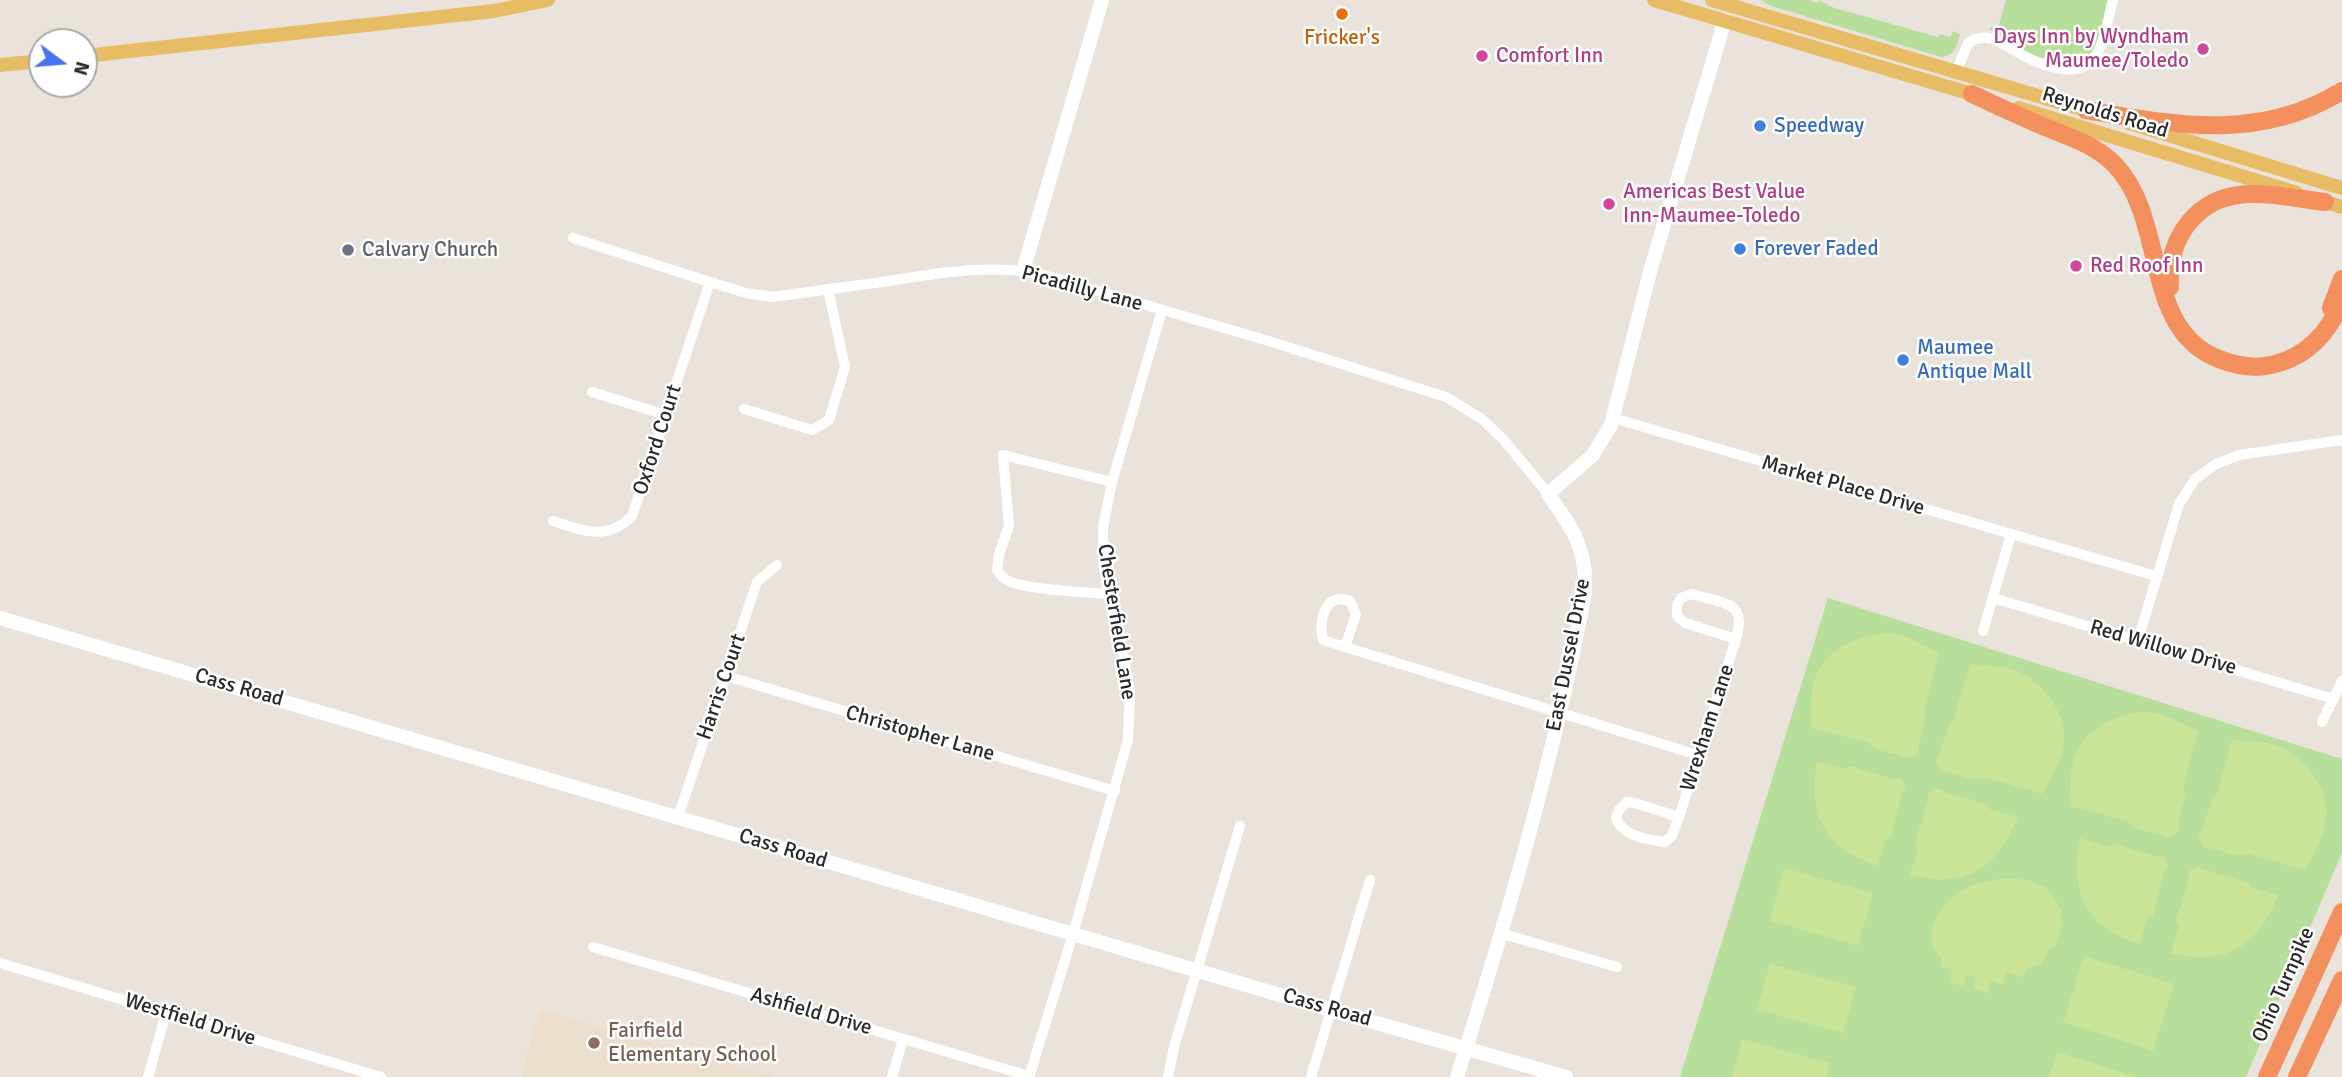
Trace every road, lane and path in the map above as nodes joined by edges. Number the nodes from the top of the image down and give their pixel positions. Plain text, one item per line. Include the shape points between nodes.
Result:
1 (548, 0) edge
2 (1102, 0) edge
3 (1654, 0) edge
4 (1712, 0) edge
5 (2113, 0) edge
6 (1730, 3) edge
7 (1726, 20) junction
8 (98, 54) edge
9 (28, 62) edge
10 (0, 65) edge
11 (1956, 72) junction
12 (2342, 91) edge
13 (1972, 94) junction
14 (2086, 110) junction
15 (2342, 188) edge
16 (2334, 205) edge
17 (573, 238) dead end
18 (1023, 271) junction
19 (2342, 279) edge
20 (710, 282) junction
21 (828, 289) junction
22 (2342, 300) edge
23 (1162, 310) junction
24 (593, 392) dead end
25 (744, 409) dead end
26 (666, 415) junction
27 (1613, 418) junction
28 (2342, 440) edge
29 (1112, 482) junction
30 (1548, 494) junction
31 (553, 521) dead end
32 (2011, 535) junction
33 (777, 565) dead end
34 (2156, 576) junction
35 (1108, 594) junction
36 (1993, 598) junction
37 (0, 618) edge
38 (1983, 631) dead end
39 (1736, 639) junction
40 (2138, 640) junction
41 (1345, 648) junction
42 (726, 677) junction
43 (2342, 681) edge
44 (2334, 699) junction
45 (1561, 712) junction
46 (2322, 722) dead end
47 (1698, 755) junction
48 (1115, 791) junction
49 (678, 817) junction
50 (1679, 817) junction
51 (1240, 826) dead end
52 (1370, 880) dead end
53 (2342, 912) edge
54 (1500, 933) junction
55 (1073, 934) junction
56 (593, 947) dead end
57 (0, 963) edge
58 (1617, 967) dead end
59 (1198, 971) junction
60 (2342, 980) edge
61 (1332, 1010) junction
62 (166, 1013) junction
63 (903, 1039) junction
64 (1467, 1047) junction
65 (148, 1077) edge
66 (381, 1077) edge
67 (892, 1077) edge
68 (1029, 1077) edge
69 (1168, 1077) edge
70 (1311, 1077) edge
71 (1458, 1077) edge
72 (1566, 1077) edge
73 (2267, 1077) edge
74 (2297, 1077) edge

1 - 8 main road via 503,10
2 - 18 street
3 - 7 main road, Reynolds Road
4 - 6 main road, Reynolds Road
5 - 11 street via 2100,46 2081,69 2035,61 2004,42 1982,37 1968,43
6 - 7 main road
6 - 11 main road, Reynolds Road
7 - 13 main road, Reynolds Road
7 - 27 street via 1651,268
9 - 10 main road
11 - 14 main road, Reynolds Road
12 - 14 highway via 2277,119 2217,127 2166,124
13 - 16 main road, Reynolds Road
13 - 22 highway via 2081,141 2116,166 2139,203 2172,316 2188,339 2207,354 2248,367 2282,362 2299,355 2328,330
14 - 15 main road, Reynolds Road
16 - 19 highway via 2246,193 2207,205 2189,222 2173,250 2170,291 2183,322 2206,345 2222,354 2254,360 2286,354 2314,335 2325,321
17 - 20 street, Picadilly Lane
18 - 21 street, Picadilly Lane via 934,274
18 - 23 street, Picadilly Lane
20 - 21 street, Picadilly Lane via 772,297
20 - 26 street, Oxford Court
21 - 25 street via 845,367 829,419 812,430
23 - 29 street, Chesterfield Lane
23 - 30 street, Picadilly Lane via 1446,397 1482,419
24 - 26 street
26 - 31 street, Oxford Court via 636,509 624,524 603,532
27 - 30 street via 1593,455
27 - 32 street, Market Place Drive
28 - 34 street via 2239,454 2195,479 2179,504
29 - 35 street, Chesterfield Lane via 1102,542
29 - 35 street via 1003,454 1009,526 997,569 1004,579
30 - 45 street, East Dussel Drive via 1575,532 1586,573
32 - 34 street, Market Place Drive
32 - 36 street
33 - 42 street, Harris Court via 757,582
34 - 40 street
35 - 48 street, Chesterfield Lane via 1130,692 1128,740
36 - 38 street
36 - 40 street, Red Willow Drive
37 - 49 street, Cass Road
39 - 39 street, Wrexham Lane via 1741,619 1732,607 1692,594 1681,598 1677,616 1685,623
39 - 47 street, Wrexham Lane
40 - 44 street, Red Willow Drive
41 - 41 street via 1356,614 1350,601 1342,598 1330,601 1320,630 1323,640
41 - 45 street
42 - 48 street, Christopher Lane
42 - 49 street, Harris Court
43 - 44 street
44 - 46 street
45 - 47 street
45 - 54 street, East Dussel Drive
47 - 50 street, Wrexham Lane
48 - 55 street, Chesterfield Lane
49 - 55 street, Cass Road
50 - 50 street, Wrexham Lane via 1665,842 1625,832 1615,818 1627,802
51 - 59 street
52 - 61 street
53 - 73 highway, Ohio Turnpike
54 - 58 street
54 - 64 street, East Dussel Drive
55 - 59 street, Cass Road
55 - 68 street, Chesterfield Lane
56 - 63 street, Ashfield Drive
57 - 62 street, Westfield Drive
59 - 61 street, Cass Road
59 - 69 street
60 - 74 highway
61 - 64 street, Cass Road
61 - 70 street
62 - 65 street
62 - 66 street, Westfield Drive
63 - 67 street
63 - 68 street, Ashfield Drive
64 - 71 street, East Dussel Drive
64 - 72 street, Cass Road

